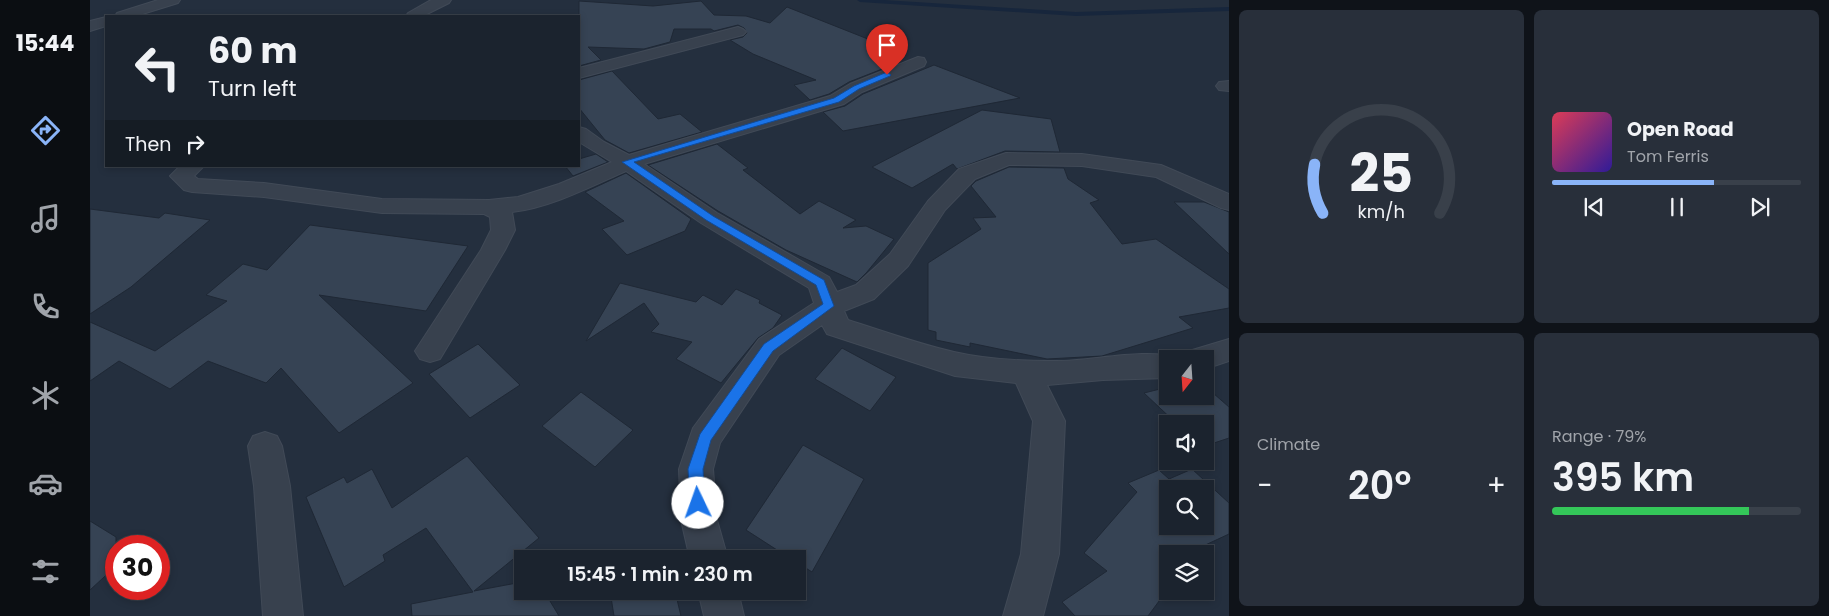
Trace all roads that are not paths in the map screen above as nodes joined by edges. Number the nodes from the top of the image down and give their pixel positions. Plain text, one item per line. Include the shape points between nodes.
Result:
1 (173, 0) edge
2 (444, 0) edge
3 (125, 15) edge
4 (415, 15) edge
5 (105, 21) edge
6 (90, 26) edge
7 (738, 32) dead end
8 (918, 62) dead end
9 (580, 73) edge
10 (580, 134) edge
11 (627, 162) junction
12 (193, 167) edge
13 (1229, 203) edge
14 (489, 207) junction
15 (829, 306) junction
16 (1229, 350) edge
17 (430, 351) dead end
18 (1214, 355) edge
19 (1159, 366) edge
20 (1026, 372) junction
21 (265, 446) dead end
22 (706, 550) edge
23 (720, 600) edge
24 (283, 616) edge
25 (724, 616) edge
26 (1023, 616) edge

1 - 3 street
2 - 4 street
5 - 6 street
7 - 9 street
8 - 11 street via 856,88 837,100
10 - 11 street
11 - 14 street via 567,189 520,204
11 - 15 street via 709,218 820,283
12 - 14 street via 181,176 192,184 382,206
13 - 15 street via 1161,171 1082,160 1006,158 968,174 936,206 899,260 865,292
14 - 17 street via 502,214 502,230 494,250
15 - 20 street via 837,327 878,341 955,364
15 - 22 street via 769,347 705,438 696,469 698,520
16 - 18 street
19 - 20 street
20 - 26 street via 1049,420 1040,554
21 - 24 street via 272,486
23 - 25 street

